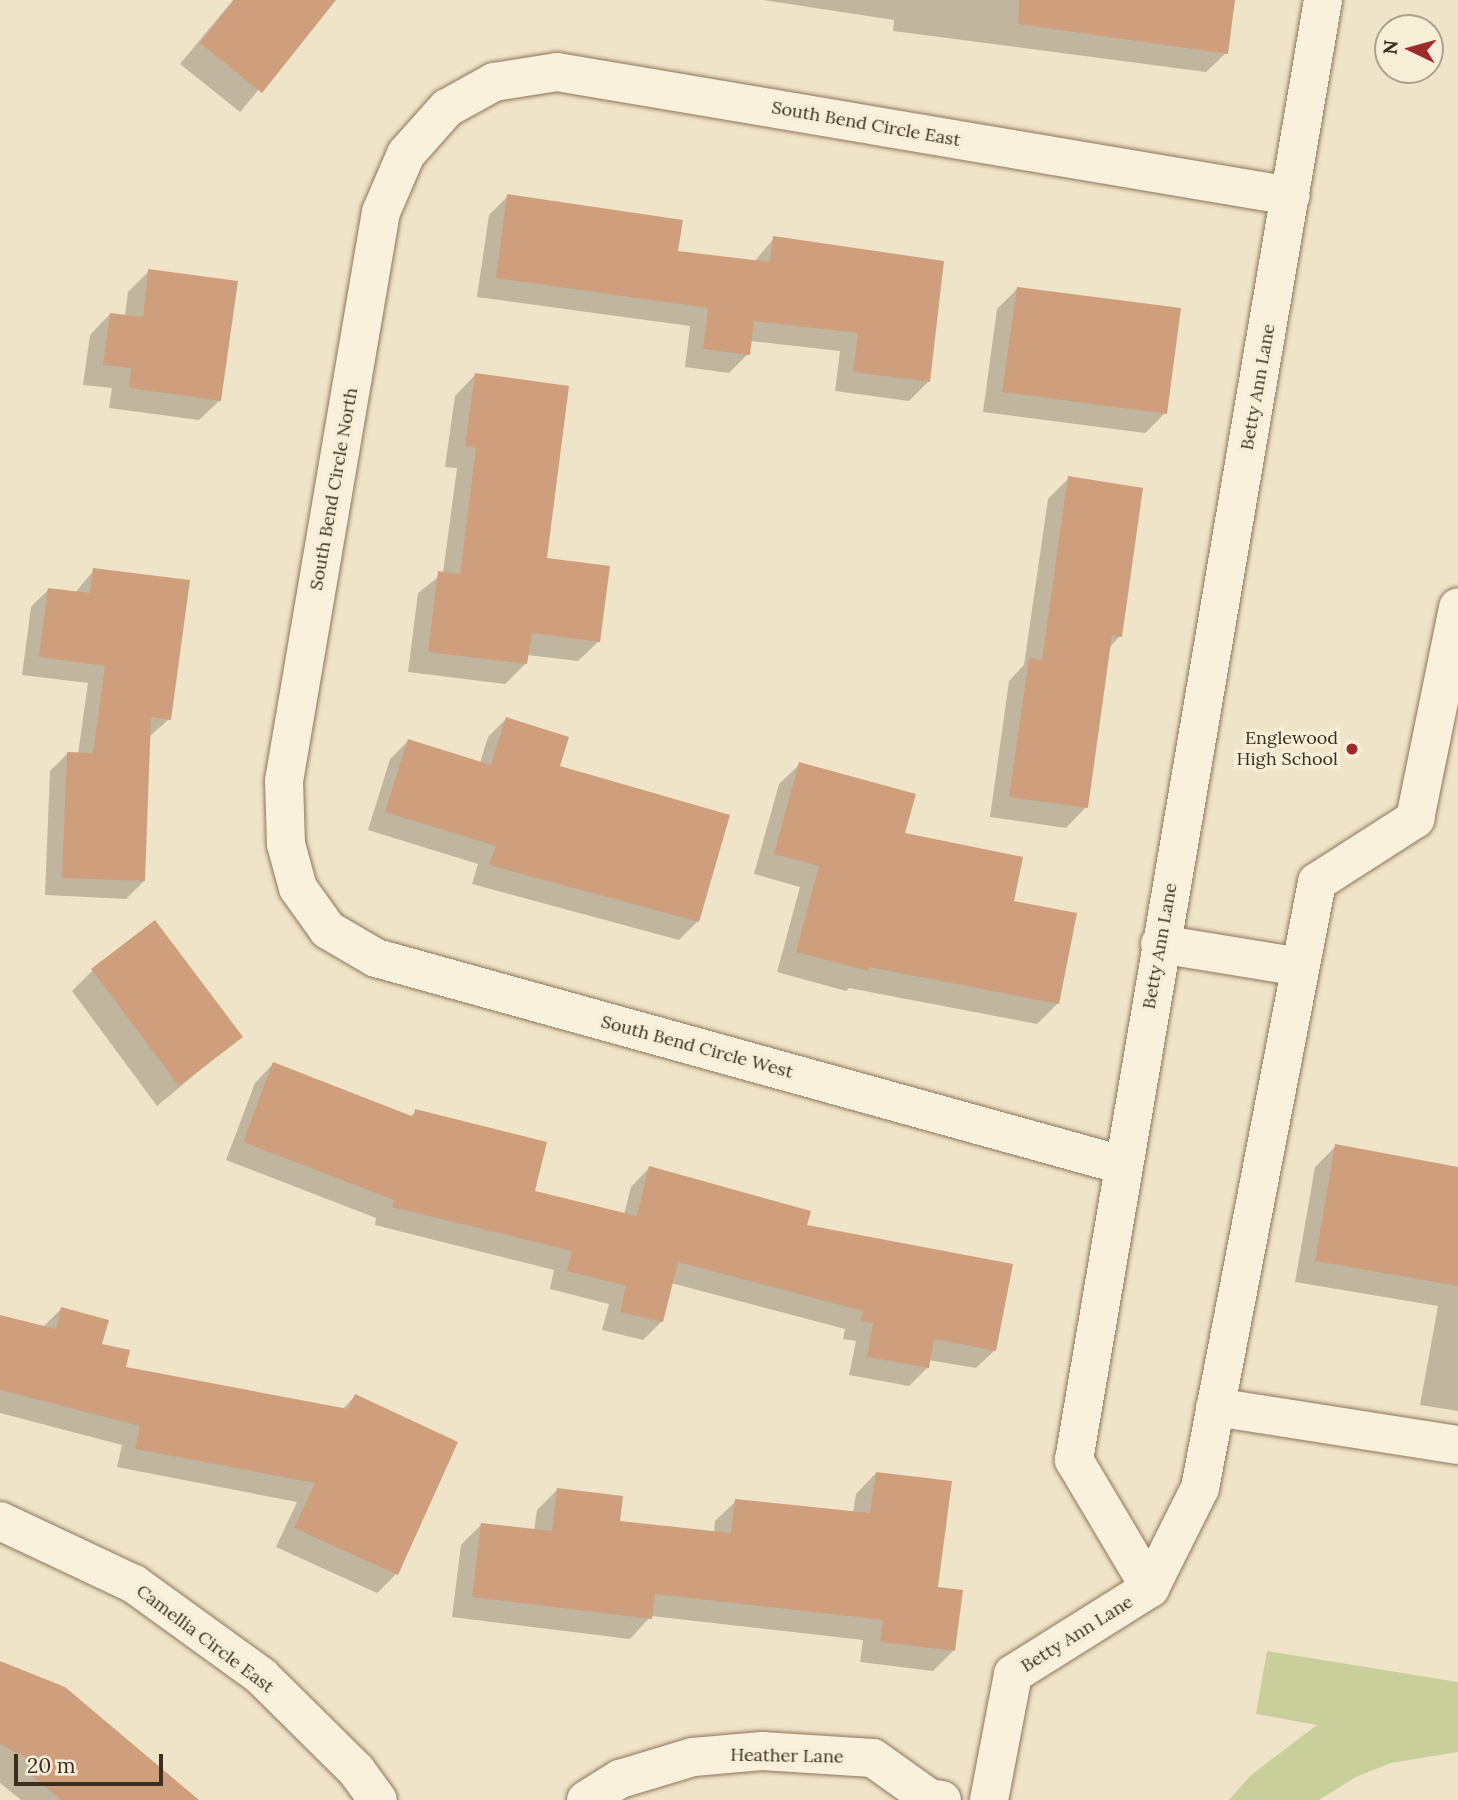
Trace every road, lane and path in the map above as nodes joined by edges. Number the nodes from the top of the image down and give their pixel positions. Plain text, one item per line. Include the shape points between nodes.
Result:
1 (1323, 0) edge
2 (447, 108) joint
3 (1291, 196) junction
4 (1458, 607) edge
5 (298, 888) joint
6 (1160, 944) junction
7 (1300, 967) junction
8 (1122, 1165) junction
9 (1215, 1407) junction
10 (1458, 1445) edge
11 (0, 1521) edge
12 (1150, 1588) junction
13 (378, 1800) edge
14 (586, 1800) edge
15 (942, 1800) edge
16 (989, 1800) edge

1 - 3 street, Betty Ann Lane
2 - 3 street, South Bend Circle East via 494,82 557,72
2 - 5 street, South Bend Circle North via 406,154 381,212 284,781 286,844
3 - 6 street, Betty Ann Lane
4 - 7 street via 1415,819 1317,882
5 - 8 street, South Bend Circle West via 328,930 376,958
6 - 7 street
6 - 8 street, Betty Ann Lane
7 - 9 street
8 - 12 street, Betty Ann Lane via 1074,1460
9 - 10 street
9 - 12 street via 1200,1488
11 - 13 street, Camellia Circle East via 134,1584 261,1676 356,1770
12 - 16 street, Betty Ann Lane via 1013,1674
14 - 15 street, Heather Lane via 620,1779 693,1757 762,1751 873,1758 929,1798

